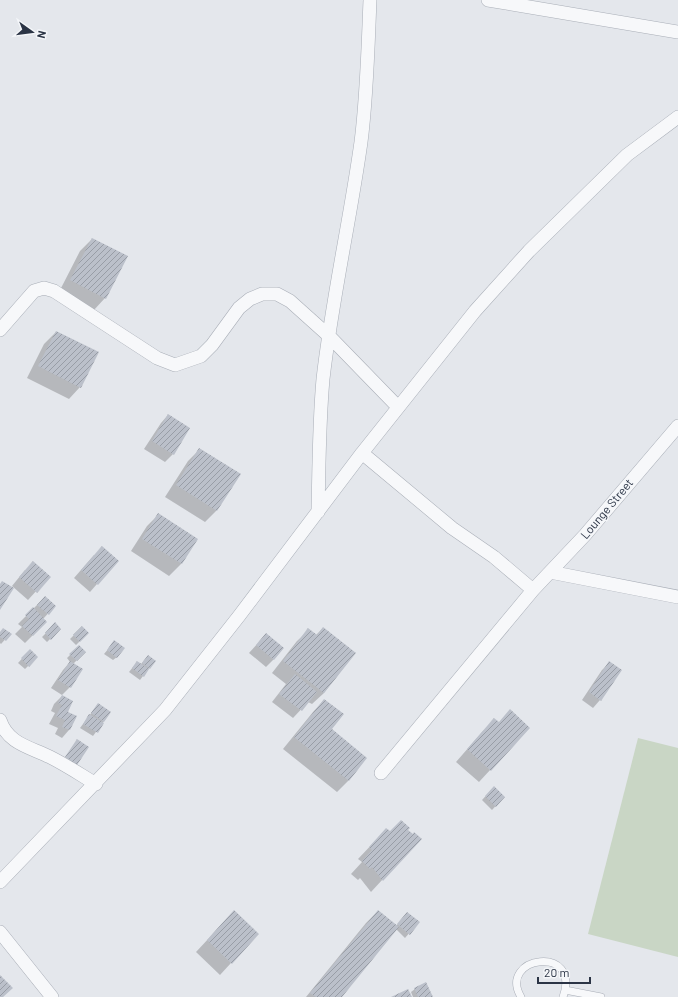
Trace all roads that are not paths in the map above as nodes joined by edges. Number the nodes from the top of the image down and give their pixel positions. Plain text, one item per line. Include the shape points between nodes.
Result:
1 (370, 0) edge
2 (488, 0) edge
3 (678, 32) edge
4 (678, 117) edge
5 (0, 330) edge
6 (329, 336) junction
7 (398, 407) junction
8 (678, 426) edge
9 (362, 453) junction
10 (318, 512) junction
11 (550, 572) junction
12 (533, 590) junction
13 (678, 597) edge
14 (0, 720) edge
15 (381, 773) dead end
16 (96, 784) junction
17 (0, 882) edge
18 (0, 932) edge
19 (564, 994) edge
20 (52, 997) edge
21 (520, 997) edge
22 (601, 997) edge

1 - 6 street via 361,140
2 - 3 street
4 - 7 street via 627,155 529,251 475,312
5 - 6 street via 34,291 44,288 54,291 157,358 174,365 201,356 239,308 262,294 277,294 290,302
6 - 7 street
6 - 10 street via 323,380
7 - 9 street
8 - 11 street, Lounge Street
9 - 10 street
9 - 12 street via 452,528 494,557
10 - 16 street via 165,710
11 - 12 street, Lounge Street
11 - 13 street
12 - 15 street, Lounge Street
14 - 16 street via 3,728 21,746 49,757
16 - 17 street
18 - 20 street
19 - 21 lane via 566,983 560,969 547,961 539,960 525,966 521,972 517,987
19 - 22 lane

